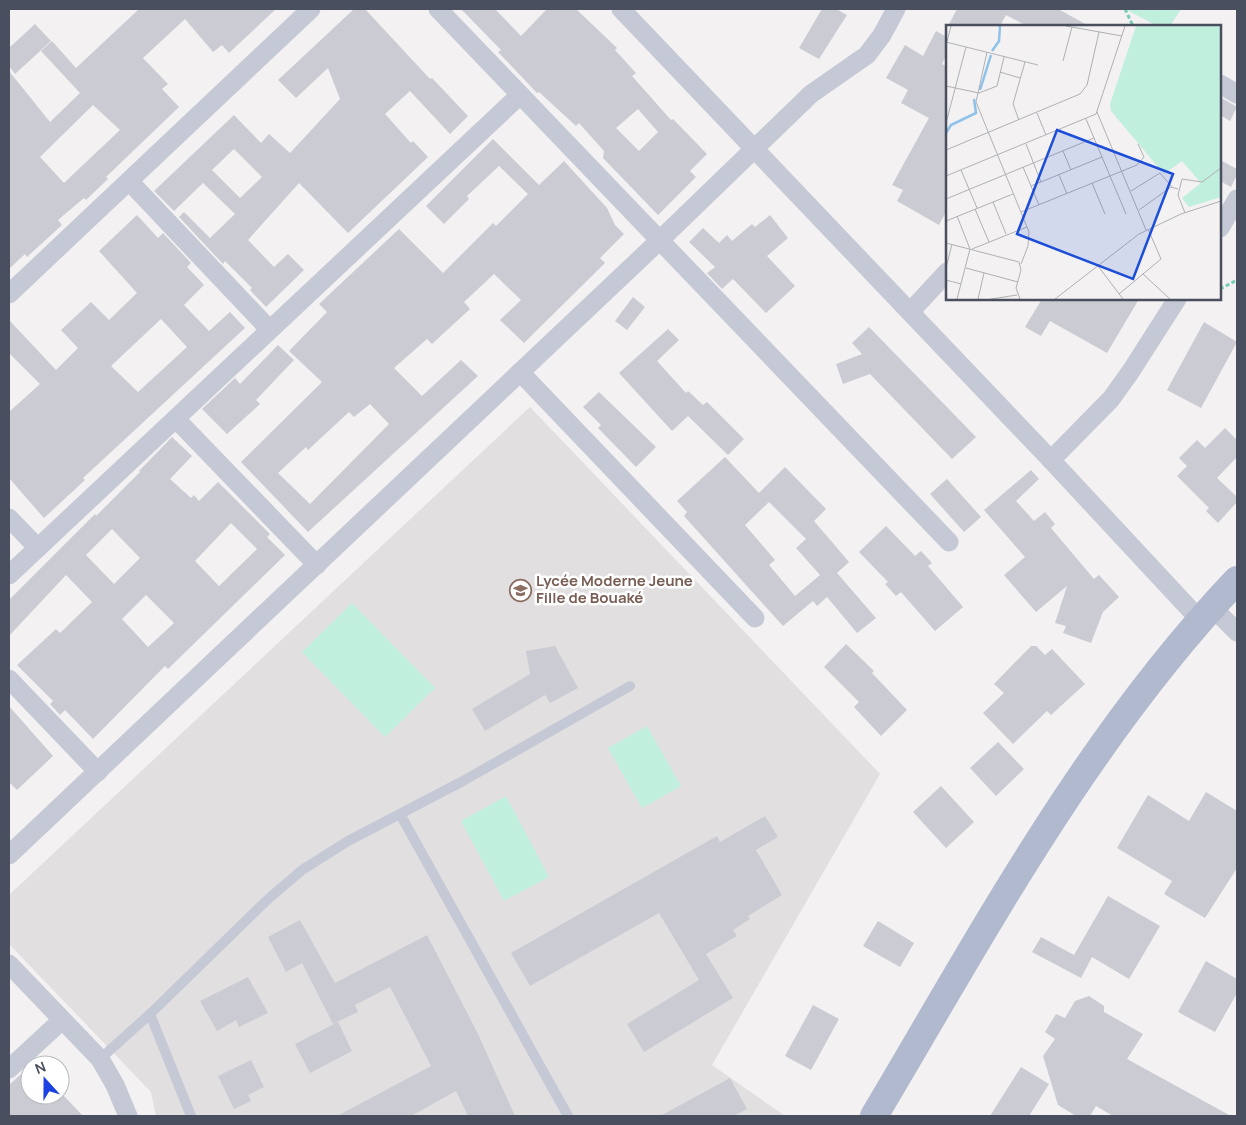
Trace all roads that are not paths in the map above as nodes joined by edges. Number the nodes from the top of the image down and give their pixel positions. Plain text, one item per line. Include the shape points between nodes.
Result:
1 (311, 9) edge
2 (438, 9) edge
3 (621, 9) edge
4 (896, 9) edge
5 (1221, 85) edge
6 (1237, 94) edge
7 (520, 95) junction
8 (756, 149) junction
9 (129, 181) junction
10 (1237, 199) edge
11 (1221, 226) edge
12 (660, 240) junction
13 (946, 273) edge
14 (9, 294) edge
15 (1176, 300) edge
16 (910, 312) junction
17 (269, 329) junction
18 (520, 372) junction
19 (176, 419) junction
20 (1052, 460) junction
21 (9, 518) edge
22 (949, 542) dead end
23 (38, 548) junction
24 (317, 565) junction
25 (9, 575) edge
26 (1237, 580) edge
27 (1206, 613) junction
28 (755, 618) dead end
29 (1237, 632) edge
30 (9, 679) edge
31 (630, 686) dead end
32 (98, 772) junction
33 (400, 814) junction
34 (9, 855) edge
35 (9, 964) edge
36 (150, 1014) junction
37 (62, 1020) junction
38 (100, 1059) junction
39 (9, 1070) edge
40 (128, 1116) edge
41 (191, 1116) edge
42 (568, 1116) edge
43 (874, 1116) edge

1 - 9 street
2 - 7 street
3 - 8 street
4 - 8 street via 867,55 811,94
5 - 6 street
7 - 12 street
7 - 17 street
8 - 12 street
8 - 16 street
9 - 14 street
9 - 17 street
10 - 11 street
12 - 18 street
12 - 22 street
13 - 16 street
15 - 20 street via 1111,398
16 - 20 street
17 - 19 street
18 - 24 street
18 - 28 street
19 - 23 street
19 - 24 street
20 - 27 street
21 - 23 street
23 - 25 street
24 - 32 street
26 - 27 main road
27 - 29 street
27 - 43 main road via 1105,740 1047,826
30 - 32 street
31 - 33 lane
32 - 34 street
33 - 36 lane via 302,870
33 - 42 lane
35 - 37 street
36 - 38 lane
36 - 41 lane
37 - 38 street
37 - 39 street
38 - 40 street

